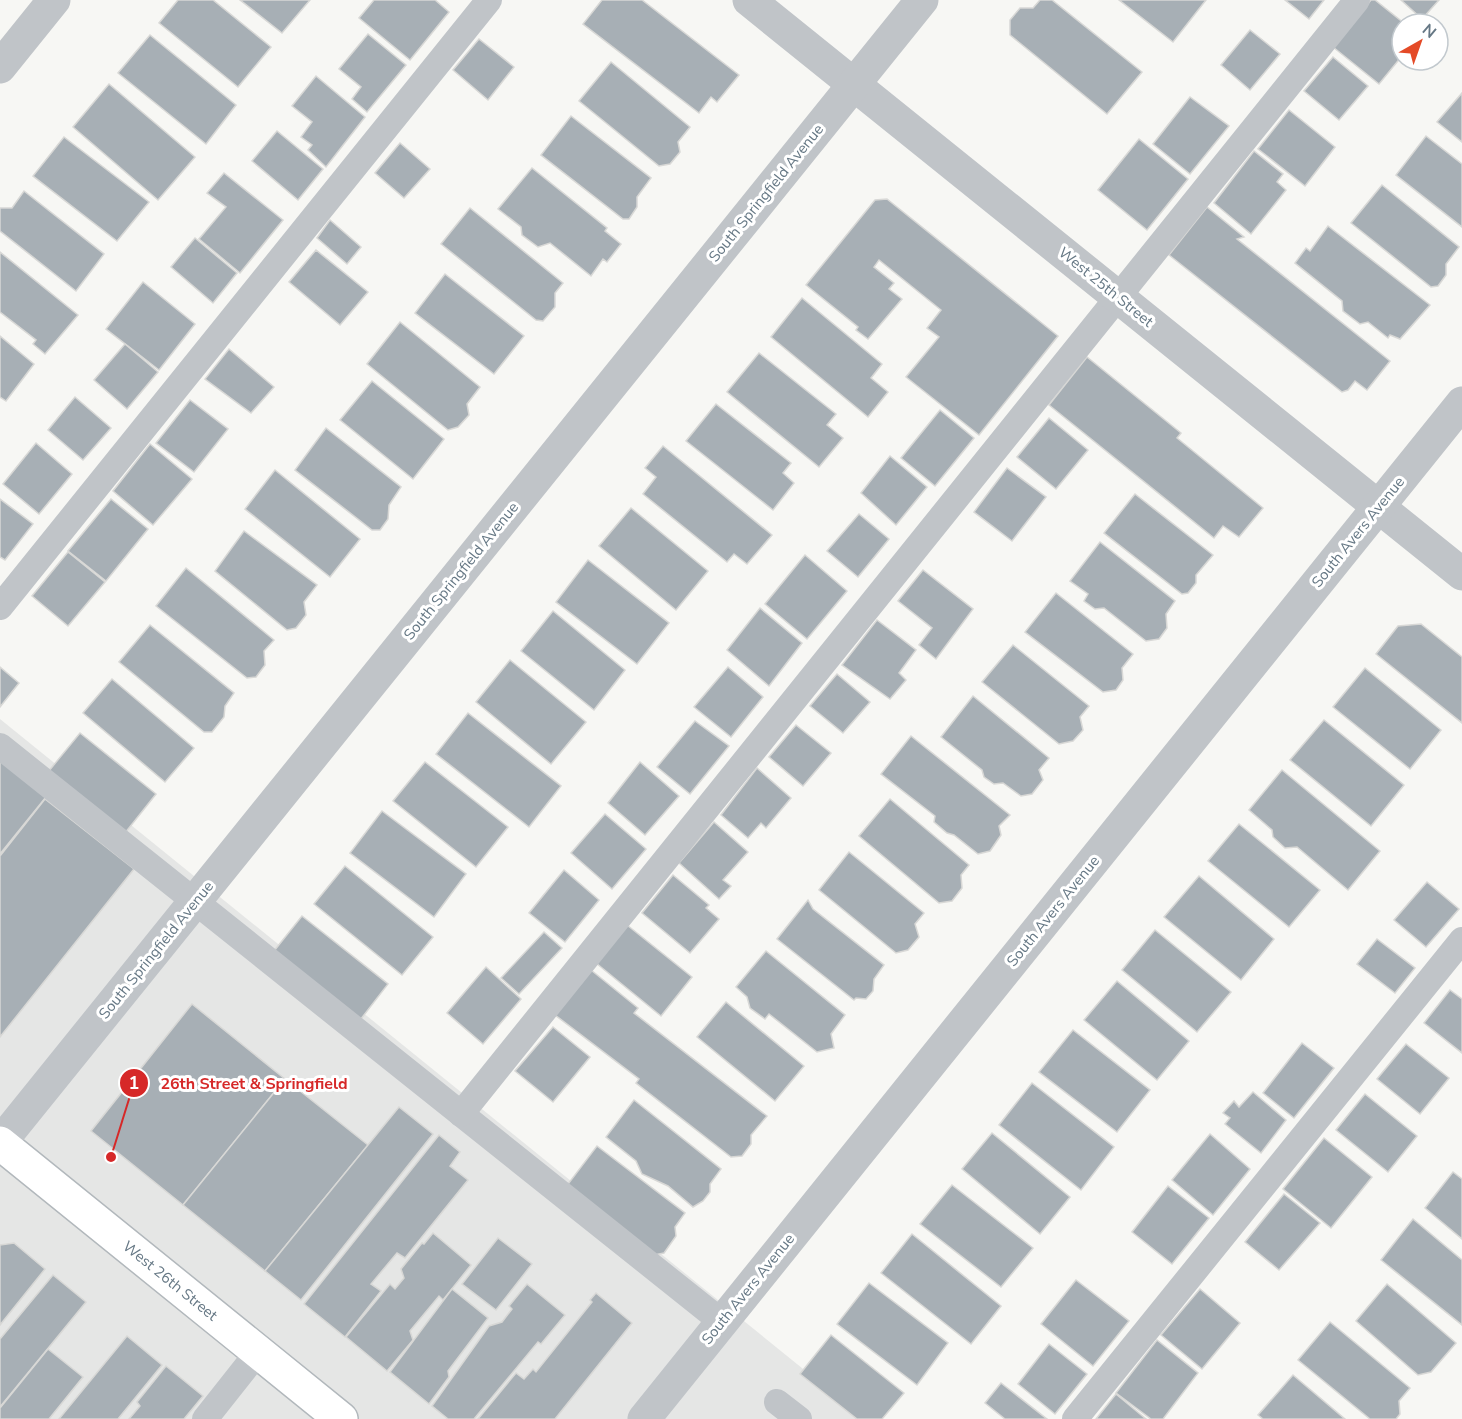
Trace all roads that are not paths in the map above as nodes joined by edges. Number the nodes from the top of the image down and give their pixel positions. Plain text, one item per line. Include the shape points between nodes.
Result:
1 (54, 0) edge
2 (489, 0) edge
3 (750, 0) edge
4 (922, 0) edge
5 (1357, 0) edge
6 (0, 67) edge
7 (854, 84) junction
8 (1118, 297) junction
9 (1462, 403) edge
10 (1378, 506) junction
11 (1462, 574) edge
12 (0, 607) edge
13 (0, 746) edge
14 (194, 902) junction
15 (1462, 940) edge
16 (461, 1114) junction
17 (0, 1143) edge
18 (722, 1322) junction
19 (258, 1352) junction
20 (777, 1402) dead end
21 (205, 1419) edge
22 (341, 1419) edge
23 (644, 1419) edge
24 (799, 1419) edge
25 (1075, 1419) edge

1 - 6 street
2 - 12 lane
3 - 7 street, West 25th Street
4 - 7 street, South Springfield Avenue
5 - 8 lane
7 - 8 street, West 25th Street
7 - 14 street, South Springfield Avenue
8 - 10 street, West 25th Street
8 - 16 lane
9 - 10 street, South Avers Avenue
10 - 11 street, West 25th Street
10 - 18 street, South Avers Avenue
13 - 14 lane
14 - 16 lane
14 - 17 street, South Springfield Avenue
15 - 25 lane
16 - 18 lane
17 - 19 main road, West 26th Street
18 - 23 street, South Avers Avenue
19 - 21 lane
19 - 22 main road, West 26th Street
20 - 24 lane

